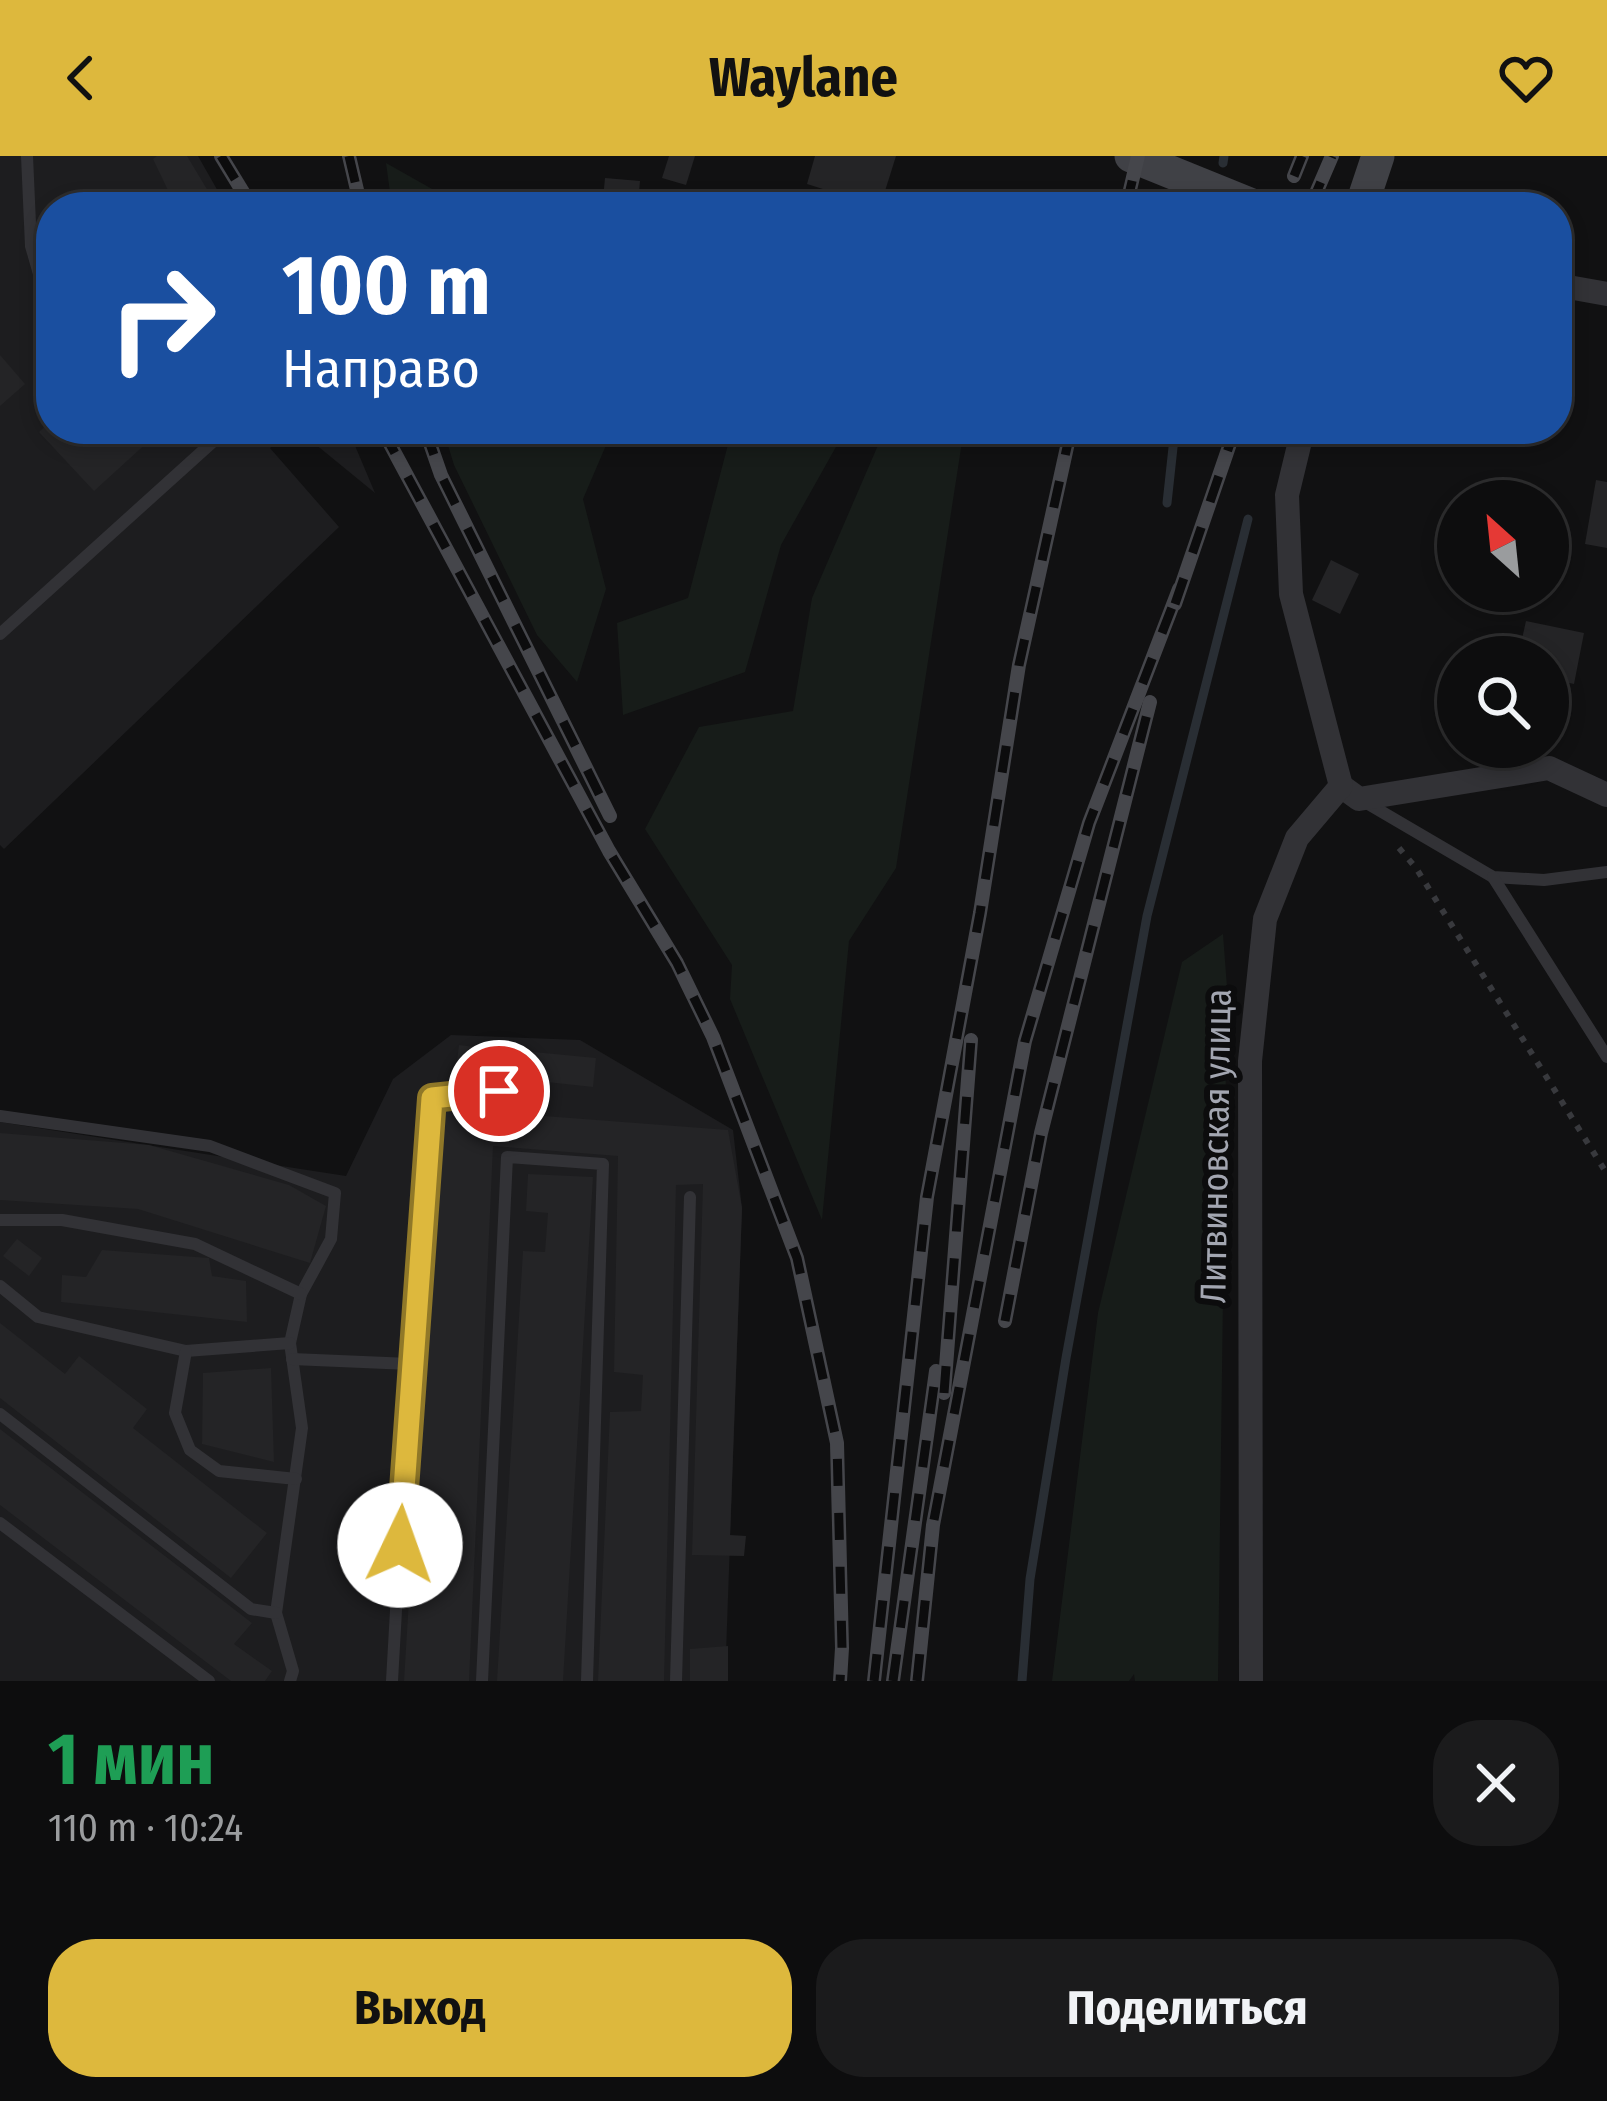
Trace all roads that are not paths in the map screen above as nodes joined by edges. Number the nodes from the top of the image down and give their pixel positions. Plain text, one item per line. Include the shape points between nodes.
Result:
1 (27, 156) edge
2 (1131, 156) edge
3 (1378, 156) edge
4 (1220, 192) edge
5 (1366, 192) edge
6 (36, 264) edge
7 (1572, 288) edge
8 (1607, 294) edge
9 (210, 444) edge
10 (1299, 444) edge
11 (0, 634) edge
12 (1350, 792) junction
13 (1607, 795) edge
14 (1607, 872) edge
15 (1493, 877) junction
16 (1607, 1057) edge
17 (499, 1091) dead end
18 (0, 1116) edge
19 (690, 1197) dead end
20 (0, 1220) edge
21 (0, 1286) edge
22 (301, 1294) junction
23 (290, 1343) junction
24 (186, 1351) junction
25 (292, 1359) junction
26 (410, 1364) junction
27 (0, 1414) edge
28 (296, 1480) junction
29 (0, 1523) edge
30 (276, 1613) junction
31 (209, 1681) edge
32 (290, 1681) edge
33 (392, 1681) edge
34 (482, 1681) edge
35 (587, 1681) edge
36 (676, 1681) edge
37 (1251, 1681) edge

1 - 6 lane
2 - 4 street
3 - 5 street
7 - 8 street
9 - 11 lane
10 - 12 street via 1287,495 1291,594
12 - 13 street via 1549,768
12 - 15 lane
12 - 37 street, Литвиновская улица via 1297,838 1265,919 1250,1061
14 - 15 lane
15 - 16 lane
17 - 26 lane via 432,1098
18 - 22 lane via 210,1146 335,1193 332,1239
19 - 36 lane
20 - 22 lane via 62,1220 195,1244
21 - 24 lane via 38,1317
22 - 23 lane
23 - 24 lane
23 - 25 lane
24 - 28 lane via 175,1413 190,1450 219,1472
25 - 26 lane
25 - 28 lane via 302,1428
26 - 33 lane
27 - 30 lane via 251,1609
28 - 30 lane
29 - 31 lane
30 - 32 lane
34 - 35 lane via 507,1157 603,1164

